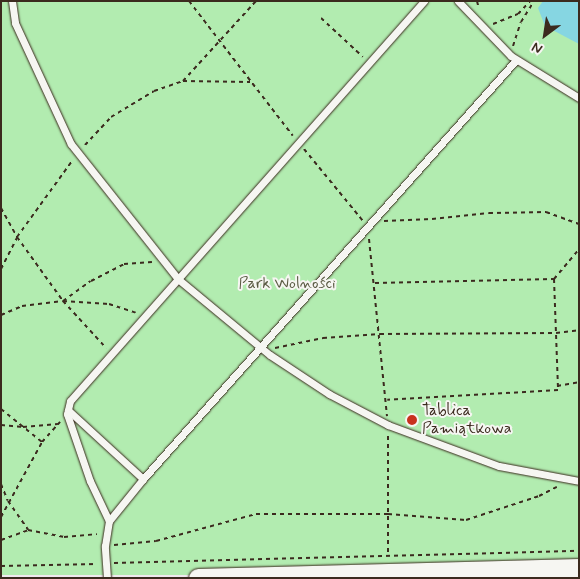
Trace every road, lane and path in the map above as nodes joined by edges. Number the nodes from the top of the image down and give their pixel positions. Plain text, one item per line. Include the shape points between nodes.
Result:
1 (12, 1) edge
2 (189, 1) edge
3 (256, 1) edge
4 (424, 1) edge
5 (458, 1) edge
6 (530, 1) edge
7 (534, 1) edge
8 (321, 18) dead end
9 (484, 30) junction
10 (219, 40) junction
11 (514, 58) junction
12 (370, 62) junction
13 (183, 81) junction
14 (252, 82) junction
15 (579, 98) edge
16 (299, 143) junction
17 (78, 153) junction
18 (1, 208) edge
19 (370, 224) junction
20 (579, 224) edge
21 (17, 237) junction
22 (579, 250) edge
23 (164, 262) junction
24 (1, 269) edge
25 (178, 279) junction
26 (554, 279) junction
27 (375, 282) junction
28 (63, 301) junction
29 (1, 315) edge
30 (145, 316) junction
31 (579, 330) edge
32 (556, 333) junction
33 (380, 334) junction
34 (262, 349) junction
35 (111, 353) junction
36 (579, 382) edge
37 (557, 386) junction
38 (387, 400) junction
39 (1, 409) edge
40 (67, 412) junction
41 (58, 424) junction
42 (1, 425) edge
43 (388, 425) junction
44 (23, 427) junction
45 (42, 442) junction
46 (143, 479) junction
47 (575, 480) edge
48 (1, 484) edge
49 (8, 501) junction
50 (388, 514) junction
51 (1, 517) edge
52 (110, 521) junction
53 (28, 530) junction
54 (107, 534) junction
55 (1, 540) edge
56 (104, 546) junction
57 (579, 551) edge
58 (388, 552) dead end
59 (106, 563) junction
60 (1, 566) edge
61 (579, 568) edge
62 (106, 578) edge
63 (198, 578) edge

1 - 17 lane via 15,24
2 - 10 path
3 - 10 path
4 - 12 lane
5 - 9 lane
6 - 9 path via 518,14
7 - 11 path via 521,22
8 - 12 path
9 - 11 lane
10 - 13 path
10 - 14 path
11 - 15 lane
11 - 19 lane
12 - 16 lane
13 - 14 path
13 - 17 path via 154,91 111,117
14 - 16 path
16 - 19 path
16 - 25 lane
17 - 21 path
17 - 23 lane
18 - 21 path
19 - 20 path via 489,213 546,212
19 - 27 path
19 - 34 lane
21 - 24 path
21 - 28 path
22 - 26 path
23 - 25 lane
23 - 28 path via 124,264 90,281
25 - 30 lane
25 - 34 lane
26 - 27 path
26 - 32 path
27 - 33 path
28 - 29 path via 22,306
28 - 30 path via 109,304
28 - 35 path
30 - 35 lane
31 - 32 path
32 - 33 path
32 - 37 path
33 - 34 path via 323,338
33 - 38 path
34 - 43 lane via 329,394
34 - 46 lane
35 - 40 lane via 70,401
36 - 37 path
37 - 38 path via 558,390
38 - 43 path
39 - 44 path
40 - 41 path
40 - 46 lane
40 - 52 lane via 90,481
41 - 44 path
41 - 45 path
42 - 44 path
43 - 47 lane via 499,466
43 - 50 path
44 - 45 path
45 - 49 path
46 - 52 lane
47 - 50 path via 539,496 466,520
48 - 49 path
49 - 51 path
49 - 53 path
50 - 56 path via 256,514 156,540
50 - 58 path
52 - 54 lane
53 - 54 path via 64,537
53 - 55 path
54 - 56 lane
56 - 59 lane
57 - 59 path
59 - 60 path
59 - 62 lane
61 - 63 main road

